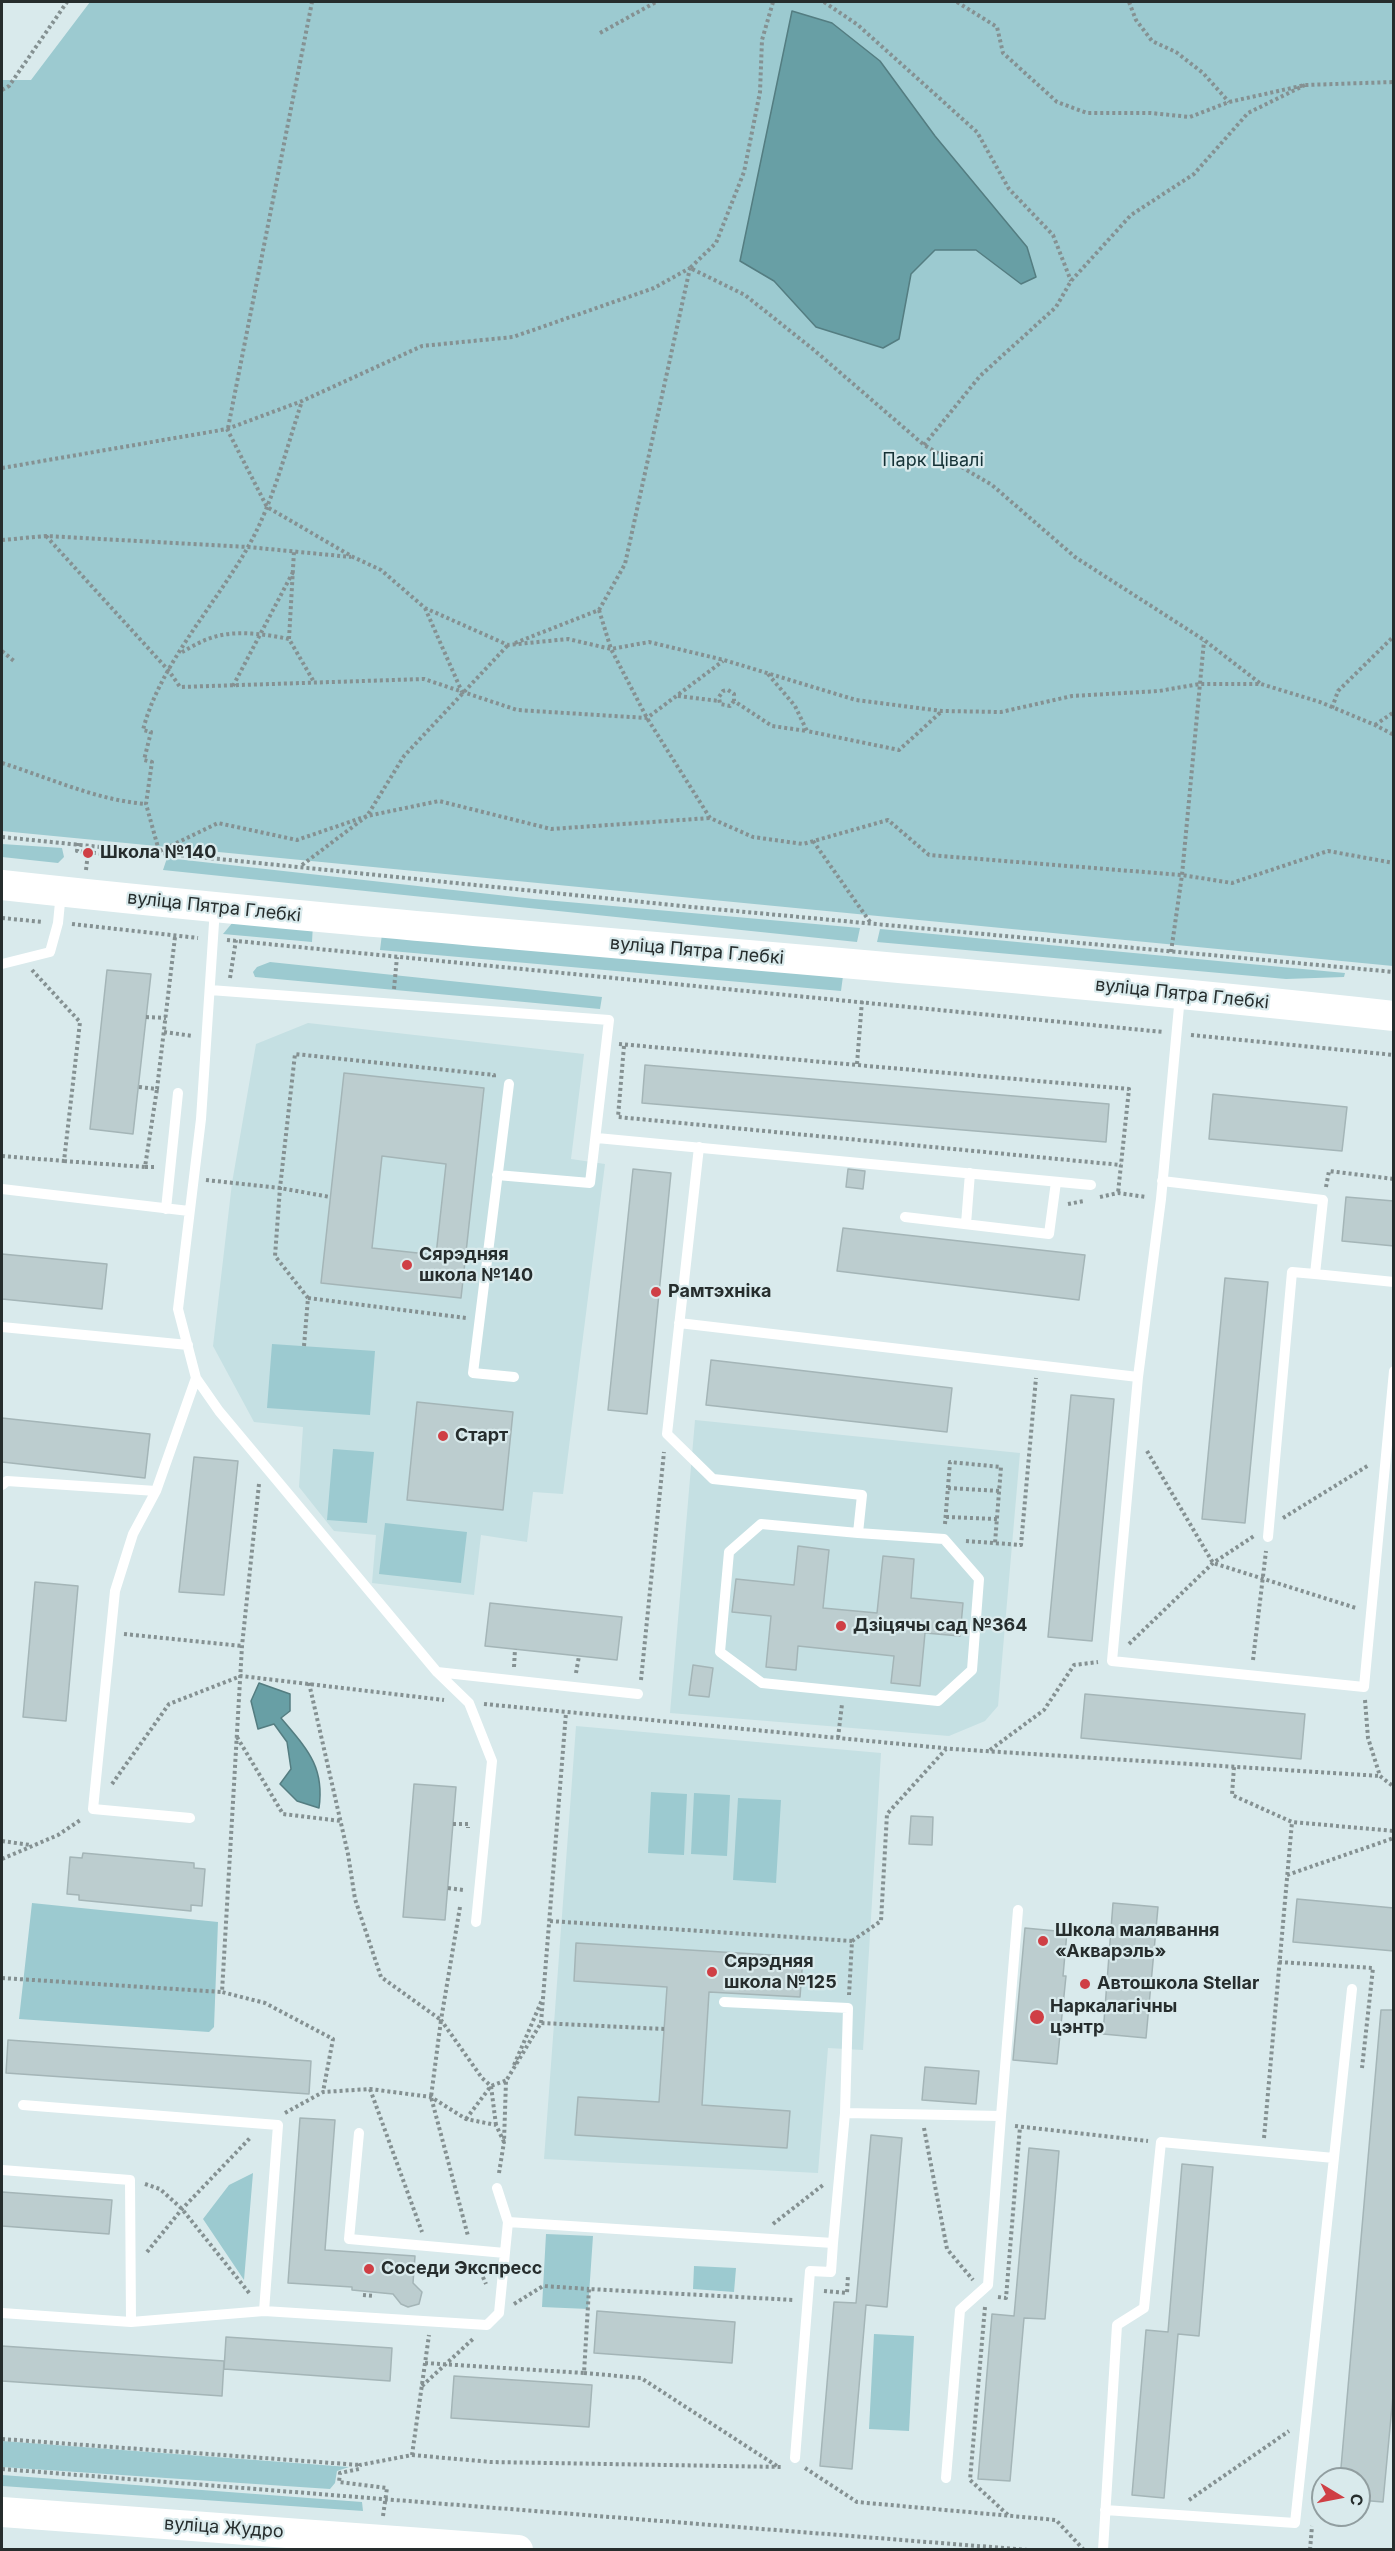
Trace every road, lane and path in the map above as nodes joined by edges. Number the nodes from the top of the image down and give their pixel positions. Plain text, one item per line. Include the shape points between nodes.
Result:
1 (67, 2) edge
2 (312, 2) edge
3 (656, 2) edge
4 (774, 2) edge
5 (824, 2) edge
6 (957, 2) edge
7 (1130, 2) edge
8 (600, 33) dead end
9 (1394, 82) edge
10 (1305, 85) junction
11 (2, 90) edge
12 (1229, 102) junction
13 (690, 268) junction
14 (1071, 281) junction
15 (302, 401) junction
16 (227, 429) junction
17 (924, 445) junction
18 (2, 468) edge
19 (267, 507) junction
20 (45, 536) junction
21 (2, 540) edge
22 (248, 547) junction
23 (294, 551) junction
24 (353, 557) junction
25 (293, 572) junction
26 (425, 608) junction
27 (599, 610) junction
28 (262, 633) junction
29 (1394, 636) edge
30 (289, 639) junction
31 (1204, 640) junction
32 (508, 645) junction
33 (611, 649) junction
34 (2, 651) edge
35 (180, 653) junction
36 (724, 660) junction
37 (14, 661) dead end
38 (169, 671) junction
39 (768, 674) junction
40 (314, 682) junction
41 (1200, 684) junction
42 (1261, 684) junction
43 (233, 686) junction
44 (462, 692) junction
45 (678, 696) junction
46 (719, 701) junction
47 (734, 701) junction
48 (1332, 708) junction
49 (942, 711) junction
50 (1394, 712) edge
51 (647, 718) junction
52 (1375, 725) junction
53 (807, 731) junction
54 (1394, 735) edge
55 (2, 763) edge
56 (146, 804) junction
57 (367, 816) junction
58 (710, 818) junction
59 (2, 837) edge
60 (813, 841) junction
61 (78, 843) junction
62 (114, 848) junction
63 (159, 851) junction
64 (1394, 863) edge
65 (302, 866) junction
66 (1182, 874) junction
67 (2, 885) edge
68 (61, 892) junction
69 (215, 907) junction
70 (2, 918) edge
71 (58, 923) junction
72 (871, 923) junction
73 (175, 937) junction
74 (212, 939) junction
75 (1171, 952) junction
76 (397, 957) junction
77 (2, 964) edge
78 (27, 965) dead end
79 (1394, 972) edge
80 (210, 990) junction
81 (1181, 993) junction
82 (862, 1001) junction
83 (392, 1003) junction
84 (1394, 1016) edge
85 (146, 1017) dead end
86 (166, 1018) junction
87 (1176, 1034) junction
88 (607, 1043) junction
89 (624, 1045) junction
90 (1394, 1055) edge
91 (857, 1064) junction
92 (509, 1084) dead end
93 (139, 1087) dead end
94 (493, 1087) dead end
95 (157, 1089) junction
96 (178, 1093) dead end
97 (597, 1138) junction
98 (699, 1147) junction
99 (2, 1156) edge
100 (64, 1161) junction
101 (1121, 1165) junction
102 (970, 1173) junction
103 (497, 1175) junction
104 (1394, 1179) edge
105 (208, 1180) dead end
106 (1162, 1181) junction
107 (1056, 1182) junction
108 (1091, 1185) dead end
109 (280, 1188) junction
110 (2, 1190) edge
111 (330, 1197) dead end
112 (1161, 1199) junction
113 (1323, 1200) junction
114 (166, 1209) junction
115 (189, 1211) junction
116 (905, 1217) dead end
117 (966, 1224) junction
118 (1315, 1274) junction
119 (1394, 1282) edge
120 (308, 1298) junction
121 (469, 1307) dead end
122 (679, 1323) junction
123 (2, 1327) edge
124 (189, 1345) junction
125 (304, 1346) dead end
126 (1037, 1365) junction
127 (1394, 1371) edge
128 (514, 1377) dead end
129 (1138, 1377) junction
130 (196, 1378) junction
131 (1133, 1427) junction
132 (1386, 1455) junction
133 (262, 1460) junction
134 (661, 1475) dead end
135 (2, 1485) edge
136 (948, 1488) junction
137 (156, 1491) junction
138 (1000, 1491) junction
139 (946, 1516) junction
140 (997, 1519) junction
141 (1268, 1532) junction
142 (858, 1533) junction
143 (944, 1539) junction
144 (995, 1543) junction
145 (1213, 1563) junction
146 (1263, 1578) junction
147 (1371, 1613) junction
148 (110, 1632) junction
149 (242, 1646) junction
150 (515, 1649) dead end
151 (579, 1656) dead end
152 (1112, 1661) junction
153 (506, 1666) dead end
154 (514, 1667) junction
155 (524, 1668) dead end
156 (437, 1672) junction
157 (566, 1673) dead end
158 (576, 1674) junction
159 (587, 1675) dead end
160 (241, 1676) junction
161 (1251, 1676) junction
162 (630, 1681) dead end
163 (309, 1683) dead end
164 (1364, 1687) junction
165 (843, 1691) junction
166 (638, 1694) dead end
167 (566, 1713) dead end
168 (654, 1721) dead end
169 (237, 1736) junction
170 (838, 1738) junction
171 (946, 1748) junction
172 (989, 1751) junction
173 (1234, 1767) junction
174 (1380, 1776) junction
175 (1394, 1787) edge
176 (93, 1809) junction
177 (190, 1818) dead end
178 (340, 1821) junction
179 (1292, 1822) junction
180 (453, 1824) dead end
181 (1394, 1831) edge
182 (468, 1835) dead end
183 (1394, 1838) edge
184 (2, 1841) edge
185 (31, 1845) junction
186 (2, 1858) edge
187 (1287, 1875) junction
188 (464, 1879) dead end
189 (448, 1888) dead end
190 (463, 1890) junction
191 (1018, 1910) dead end
192 (550, 1921) junction
193 (476, 1922) dead end
194 (852, 1941) junction
195 (2, 1978) edge
196 (1352, 1989) dead end
197 (222, 1992) junction
198 (544, 1995) junction
199 (724, 2002) dead end
200 (849, 2008) junction
201 (441, 2020) junction
202 (541, 2023) junction
203 (664, 2029) dead end
204 (507, 2081) junction
205 (491, 2086) junction
206 (370, 2089) junction
207 (323, 2092) junction
208 (431, 2097) junction
209 (23, 2105) dead end
210 (845, 2113) junction
211 (466, 2119) junction
212 (1001, 2120) junction
213 (923, 2121) dead end
214 (264, 2124) junction
215 (496, 2125) junction
216 (1020, 2127) junction
217 (358, 2133) dead end
218 (1132, 2139) dead end
219 (504, 2142) junction
220 (1263, 2150) junction
221 (1334, 2158) junction
222 (2, 2170) edge
223 (840, 2172) junction
224 (130, 2180) junction
225 (497, 2188) joint
226 (182, 2209) junction
227 (508, 2222) junction
228 (160, 2236) dead end
229 (754, 2239) junction
230 (833, 2243) junction
231 (427, 2246) junction
232 (471, 2250) junction
233 (505, 2253) junction
234 (848, 2269) dead end
235 (589, 2289) junction
236 (847, 2292) dead end
237 (984, 2293) junction
238 (363, 2295) dead end
239 (375, 2296) dead end
240 (807, 2301) junction
241 (264, 2311) junction
242 (2, 2313) edge
243 (499, 2313) junction
244 (430, 2320) junction
245 (131, 2322) junction
246 (487, 2325) junction
247 (425, 2362) junction
248 (448, 2364) junction
249 (584, 2373) junction
250 (422, 2386) junction
251 (1307, 2418) junction
252 (2, 2439) edge
253 (412, 2455) junction
254 (796, 2463) joint
255 (360, 2465) junction
256 (778, 2466) junction
257 (788, 2467) dead end
258 (2, 2469) edge
259 (946, 2478) dead end
260 (385, 2500) junction
261 (1182, 2505) dead end
262 (1105, 2510) junction
263 (2, 2512) edge
264 (1010, 2516) junction
265 (1310, 2542) dead end
266 (518, 2550) edge
267 (1029, 2550) edge
268 (1084, 2550) edge
269 (1103, 2550) edge
270 (1310, 2550) edge

1 - 11 path via 9,86
2 - 16 path
3 - 8 path
4 - 13 path via 762,40 760,92 744,172 716,243
5 - 14 path via 858,25 977,132 1009,189 1053,235
6 - 12 path via 997,27 1003,53 1057,102 1088,113 1190,117
7 - 12 path via 1136,20 1152,41 1176,52 1203,73
9 - 10 path
10 - 12 path
10 - 14 path via 1248,113 1194,174 1131,215
13 - 15 path via 654,288 513,338 422,346
13 - 17 path via 745,295
13 - 27 path via 625,564
14 - 17 path via 1056,307 980,376
15 - 16 path
15 - 19 path
16 - 18 path
16 - 19 path
17 - 31 path via 992,485 1075,557
19 - 22 path
19 - 24 path
20 - 21 path
20 - 22 path
20 - 38 path
22 - 23 path
22 - 35 path
23 - 24 path
23 - 25 path
24 - 26 path via 381,570
25 - 28 path
25 - 30 path
26 - 32 path
26 - 44 path
27 - 32 path
27 - 33 path
28 - 30 path
28 - 35 path via 208,639
28 - 43 path
29 - 48 path via 1338,691
30 - 40 path
31 - 41 path
31 - 42 path
32 - 33 path via 568,639
32 - 44 path
33 - 36 path via 649,642
33 - 51 path
34 - 37 path
35 - 38 path
36 - 39 path
36 - 45 path
38 - 43 path via 180,687
38 - 56 path via 148,711 143,730 151,732 144,760 152,762
39 - 49 path via 856,700
39 - 53 path via 795,706
40 - 43 path
40 - 44 path via 424,679
41 - 42 path
41 - 49 path via 1159,691 1072,696 1001,712
41 - 66 path
42 - 48 path
44 - 51 path via 517,710
44 - 57 path via 404,756
45 - 46 path
45 - 51 path
46 - 47 path via 725,707
46 - 47 path via 721,692 728,690 734,694
47 - 53 path via 772,726
48 - 52 path
49 - 53 path via 899,750
50 - 52 path
51 - 58 path
52 - 54 path
55 - 56 path via 67,786
56 - 63 path
57 - 58 path via 439,801 551,829
57 - 63 path via 297,840 218,823
57 - 65 path
58 - 60 path via 753,837 803,844
59 - 61 path
60 - 66 path via 888,820 929,855
60 - 72 path
61 - 62 path
61 - 62 path via 77,851 113,855
62 - 63 path
63 - 65 path
64 - 66 path via 1328,851 1232,883
65 - 72 path
66 - 75 path
67 - 68 main road, вуліца Пятра Глебкі
68 - 69 main road, вуліца Пятра Глебкі
68 - 71 lane
69 - 74 lane
69 - 81 main road, вуліца Пятра Глебкі
70 - 71 path
71 - 73 path
71 - 77 lane via 50,952
72 - 75 path
73 - 74 path
73 - 86 path
74 - 76 path
74 - 80 lane
75 - 79 path
76 - 82 path
76 - 83 path
78 - 100 path via 80,1022
80 - 83 lane
80 - 115 lane via 201,1119
81 - 84 main road, вуліца Пятра Глебкі
81 - 87 lane
82 - 87 path
82 - 91 path
83 - 88 lane via 609,1020
85 - 86 path
86 - 95 path
87 - 90 path
87 - 106 lane
88 - 89 path
88 - 97 lane
89 - 91 path
89 - 101 path via 618,1117
91 - 101 path via 1129,1089
92 - 103 lane
93 - 95 path
94 - 109 path via 494,1075 295,1054
95 - 100 path via 145,1167
96 - 114 lane
97 - 98 lane
97 - 103 lane via 590,1183
98 - 102 lane
98 - 122 lane
99 - 100 path
101 - 112 path via 1118,1193
102 - 107 lane
102 - 117 lane
103 - 128 lane via 473,1373
104 - 113 path via 1329,1171
105 - 109 path
106 - 112 lane
106 - 113 lane
107 - 108 lane
107 - 117 lane via 1049,1234
109 - 111 path
109 - 120 path via 275,1256
110 - 114 lane
112 - 129 lane
113 - 118 lane
114 - 115 lane
115 - 124 lane via 178,1310
116 - 117 lane
118 - 119 lane
118 - 141 lane via 1292,1272
120 - 121 path via 468,1318
120 - 125 path
122 - 126 lane
122 - 142 lane via 667,1434 713,1479 862,1495
123 - 124 lane
124 - 130 lane
126 - 129 lane
126 - 144 path via 1021,1545
127 - 132 lane
129 - 131 lane
130 - 133 lane
130 - 137 lane
131 - 145 path
131 - 152 lane
132 - 141 path
132 - 147 lane
133 - 149 path
133 - 156 lane
134 - 162 path via 641,1682
135 - 137 lane via 7,1481
136 - 138 path
136 - 138 path via 950,1462 1001,1467
136 - 139 path
137 - 148 lane via 133,1534 115,1591
138 - 140 path
139 - 140 path
139 - 143 path
140 - 144 path
141 - 145 path
141 - 146 path
142 - 143 lane
142 - 165 lane via 761,1524 729,1552 720,1652 762,1683
143 - 144 path
143 - 165 lane via 979,1579 972,1670 938,1701
145 - 146 path
145 - 152 path
146 - 147 path
146 - 161 path
147 - 164 lane
148 - 149 path
148 - 176 lane
149 - 160 path
150 - 154 path
151 - 158 path
152 - 161 lane
152 - 172 path via 1074,1665 1044,1710
153 - 154 path
154 - 155 path
156 - 166 lane
156 - 193 lane via 469,1703 492,1761
157 - 158 path
158 - 159 path
160 - 169 path
160 - 176 path via 169,1704
161 - 164 lane
163 - 178 path
164 - 174 path via 1368,1738
165 - 170 path
167 - 192 path
168 - 170 path
169 - 178 path via 283,1814
169 - 197 path
170 - 171 path
171 - 172 path
171 - 194 path via 887,1814 881,1921
172 - 173 path
173 - 174 path
173 - 179 path via 1232,1795
174 - 175 path
176 - 177 lane
176 - 185 path via 58,1835
178 - 201 path via 355,1899 381,1977
179 - 181 path
179 - 187 path
180 - 182 path via 468,1824
183 - 187 path
184 - 185 path
185 - 186 path
187 - 220 path
188 - 190 path
189 - 190 path
190 - 201 path
191 - 212 lane
192 - 194 path
192 - 198 path
194 - 200 path
195 - 197 path
196 - 221 lane
197 - 207 path via 265,2003 333,2039
198 - 202 path
198 - 204 path
199 - 200 lane
200 - 210 lane
201 - 205 path
201 - 208 path
202 - 203 path
202 - 204 path
204 - 205 path
204 - 219 path
205 - 211 path
205 - 215 path
206 - 207 path
206 - 208 path
206 - 231 path
207 - 214 path
208 - 211 path
208 - 232 path
209 - 214 lane
210 - 212 lane
210 - 223 lane
211 - 215 path
212 - 216 path
212 - 237 lane via 988,2284
213 - 237 path via 946,2249
214 - 226 path
214 - 241 lane via 278,2125
215 - 219 path
216 - 218 path
216 - 237 path via 1006,2298
217 - 231 lane via 349,2239
219 - 225 path
220 - 221 lane
220 - 262 lane via 1161,2142 1144,2308 1117,2325
221 - 251 lane
222 - 224 lane
223 - 229 path
223 - 230 lane
224 - 226 path via 160,2189
224 - 245 lane
225 - 227 lane
226 - 228 path
226 - 241 path
227 - 229 lane
227 - 233 lane
229 - 230 lane
230 - 240 lane via 831,2272 810,2271
231 - 232 lane
232 - 233 lane
232 - 243 path
233 - 243 lane
234 - 236 path
235 - 240 path
235 - 243 path via 543,2286
235 - 249 path
237 - 259 lane via 960,2310
237 - 264 path via 970,2480
238 - 239 path
240 - 254 lane
241 - 244 lane
241 - 245 lane
242 - 245 lane
243 - 246 lane
244 - 246 lane
244 - 247 path
246 - 248 path
247 - 248 path
247 - 250 path
248 - 249 path
248 - 250 path
249 - 256 path via 641,2378
250 - 253 path
251 - 261 path
251 - 262 lane via 1295,2523
252 - 255 path
253 - 255 path
253 - 256 path via 491,2462
254 - 264 path via 857,2502
255 - 260 path via 359,2469 340,2473 339,2482 387,2488
256 - 257 path
258 - 260 path
260 - 267 path
262 - 269 lane
263 - 266 main road, вуліца Жудро
264 - 268 path via 1056,2520
265 - 270 path

